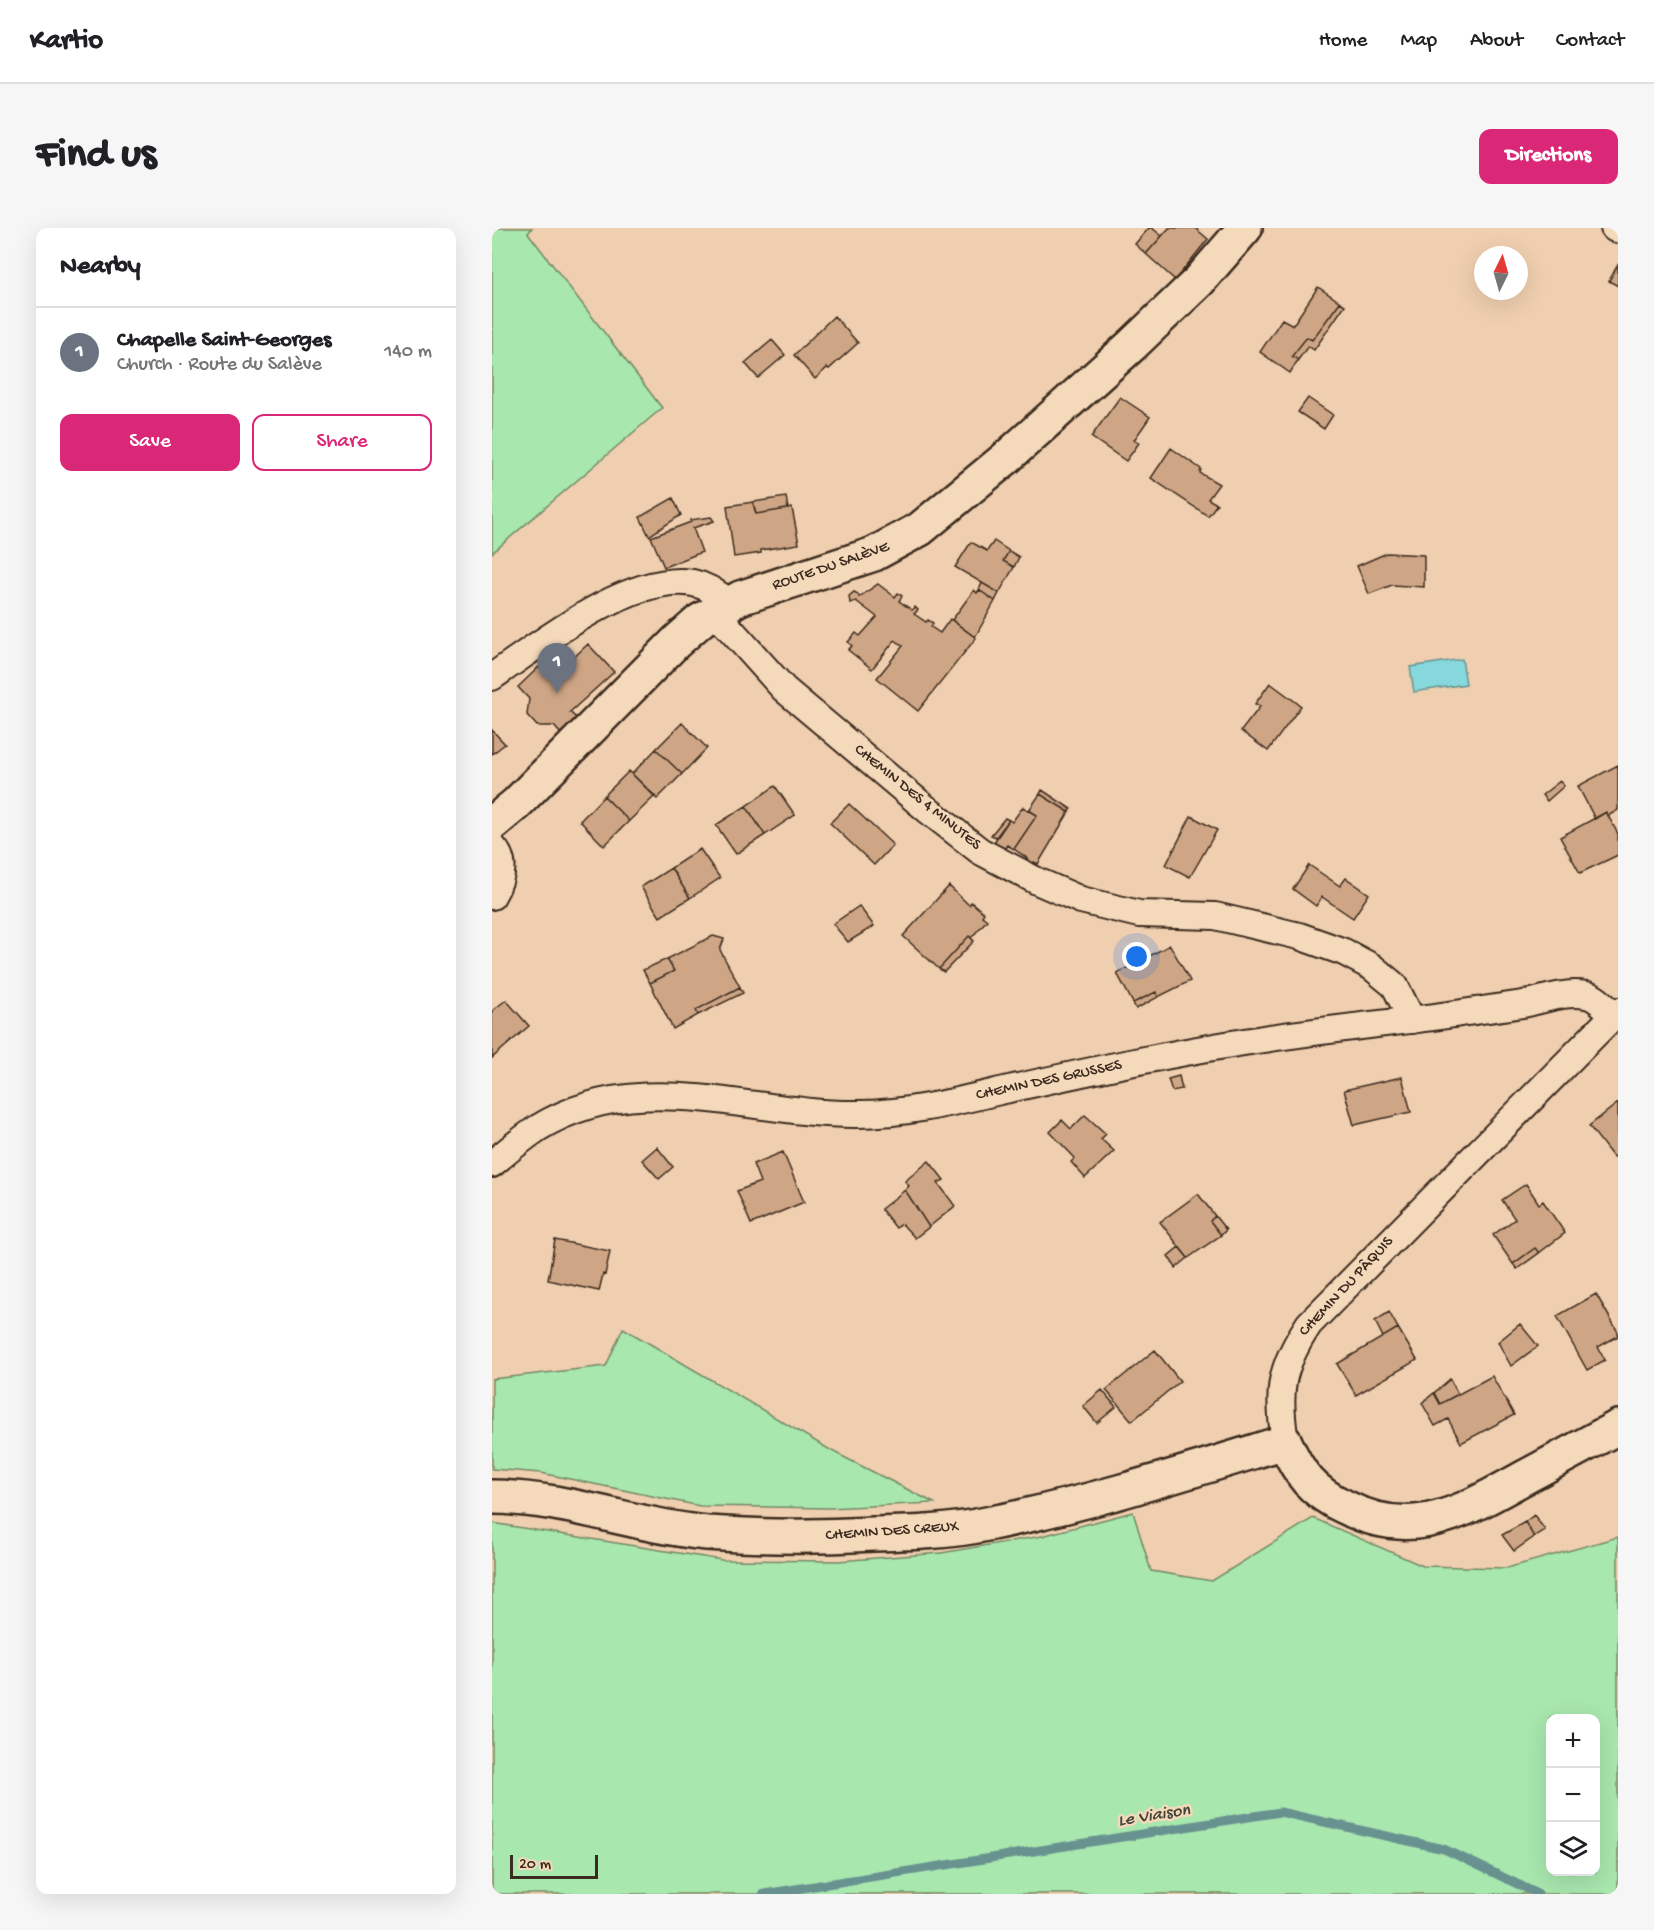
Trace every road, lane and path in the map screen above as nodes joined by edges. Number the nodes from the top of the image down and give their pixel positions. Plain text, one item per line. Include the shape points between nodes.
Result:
1 (1245, 228) edge
2 (722, 607) junction
3 (492, 677) edge
4 (492, 824) edge
5 (492, 846) edge
6 (492, 896) edge
7 (1616, 1013) edge
8 (1412, 1020) junction
9 (492, 1164) edge
10 (1618, 1427) edge
11 (1285, 1442) junction
12 (492, 1497) edge

1 - 2 street, ROUTE DU SALÈVE via 1199,281 1132,345 920,529 874,554
2 - 3 street, CHEMIN DES 4 MINUTES via 707,587 694,583 669,582 638,590 567,626
2 - 4 street, ROUTE DU SALÈVE via 676,642
2 - 8 street, CHEMIN DES 4 MINUTES via 784,688 980,850 1081,900 1139,914 1215,916 1246,922 1344,952 1372,967 1395,986
5 - 6 street via 502,866
7 - 8 street, CHEMIN DES GRUSSES via 1590,995 1573,994
7 - 11 street, CHEMIN DU PÂQUIS via 1309,1324 1295,1345 1281,1383
8 - 9 street, CHEMIN DES GRUSSES via 1165,1055 950,1103 896,1111 809,1112 656,1095 623,1099 564,1115 538,1129
10 - 11 street, CHEMIN DU PÂQUIS via 1472,1506 1416,1522 1358,1514 1332,1501 1307,1483
11 - 12 street, CHEMIN DES CREUX via 1057,1508 986,1525 928,1532 819,1537 706,1533 561,1504

